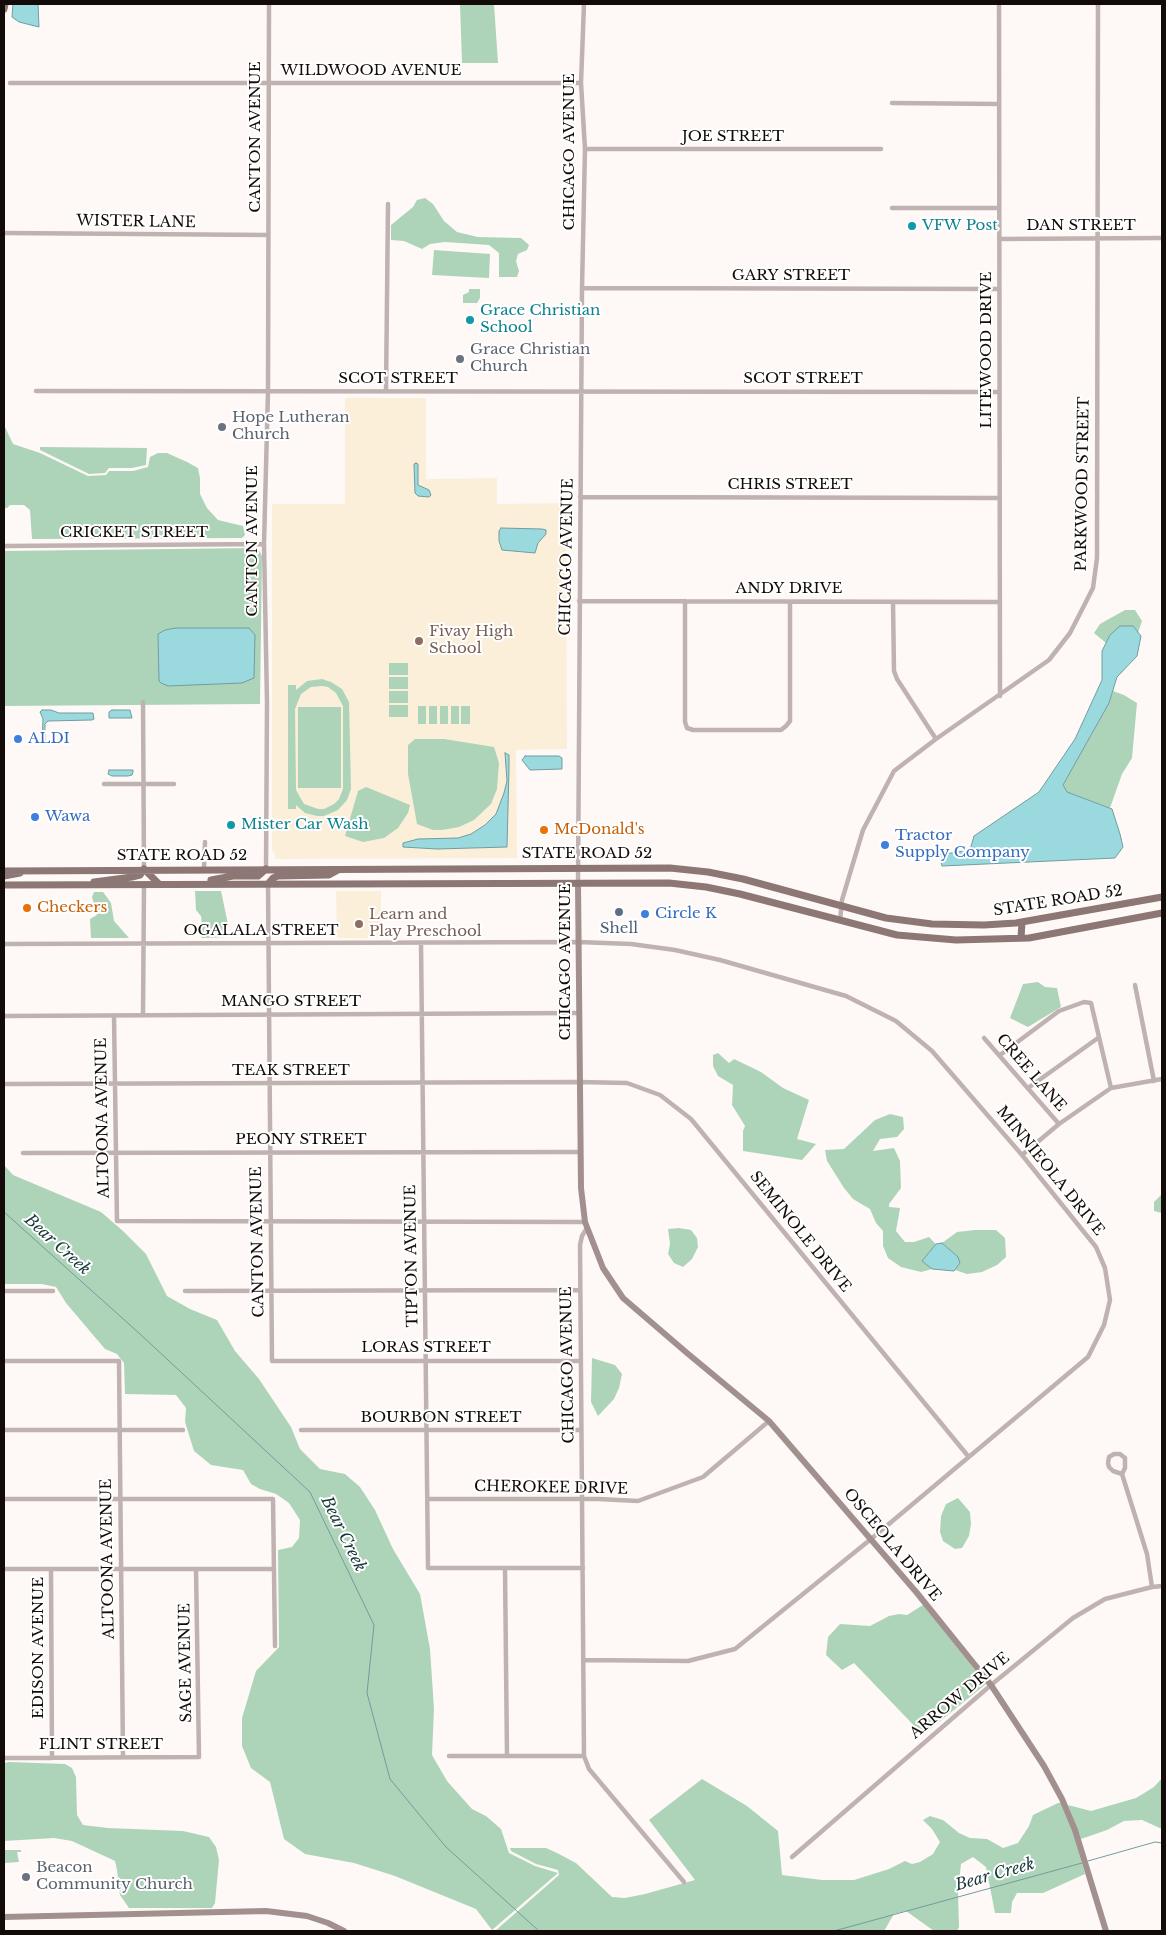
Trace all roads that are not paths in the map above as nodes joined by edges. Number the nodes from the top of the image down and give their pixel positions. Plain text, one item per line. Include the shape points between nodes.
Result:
1 (4, 4) edge
2 (269, 4) edge
3 (584, 4) edge
4 (999, 4) edge
5 (1098, 4) edge
6 (4, 9) edge
7 (10, 83) dead end
8 (269, 83) junction
9 (582, 84) junction
10 (892, 103) dead end
11 (999, 104) junction
12 (585, 149) junction
13 (881, 149) dead end
14 (388, 204) dead end
15 (892, 208) dead end
16 (999, 208) junction
17 (4, 233) edge
18 (268, 235) junction
19 (1098, 238) junction
20 (1162, 238) edge
21 (999, 239) junction
22 (582, 288) junction
23 (999, 289) junction
24 (36, 391) dead end
25 (268, 391) junction
26 (386, 391) junction
27 (581, 392) junction
28 (999, 392) junction
29 (580, 497) junction
30 (999, 498) junction
31 (264, 544) junction
32 (4, 546) edge
33 (579, 601) junction
34 (685, 601) junction
35 (790, 602) junction
36 (893, 602) junction
37 (1000, 602) junction
38 (1000, 696) junction
39 (143, 702) dead end
40 (936, 739) junction
41 (104, 784) dead end
42 (143, 784) junction
43 (174, 784) dead end
44 (205, 842) dead end
45 (577, 867) junction
46 (144, 869) junction
47 (204, 869) junction
48 (266, 869) junction
49 (340, 869) junction
50 (4, 870) edge
51 (30, 870) junction
52 (4, 876) edge
53 (578, 883) junction
54 (86, 884) junction
55 (144, 884) junction
56 (158, 884) junction
57 (189, 884) junction
58 (268, 884) junction
59 (4, 885) edge
60 (1162, 898) edge
61 (841, 906) junction
62 (1162, 913) edge
63 (840, 921) junction
64 (1022, 922) junction
65 (1021, 938) junction
66 (578, 942) junction
67 (268, 943) junction
68 (421, 943) junction
69 (4, 944) edge
70 (143, 944) junction
71 (1135, 985) dead end
72 (578, 1013) junction
73 (422, 1014) junction
74 (269, 1015) junction
75 (4, 1016) edge
76 (114, 1016) junction
77 (143, 1016) junction
78 (984, 1038) dead end
79 (1098, 1038) junction
80 (1000, 1055) junction
81 (1162, 1078) edge
82 (1154, 1080) junction
83 (579, 1082) junction
84 (270, 1083) junction
85 (423, 1083) junction
86 (4, 1084) edge
87 (115, 1084) junction
88 (1028, 1088) junction
89 (1112, 1088) junction
90 (1059, 1124) junction
91 (270, 1152) junction
92 (424, 1152) junction
93 (580, 1152) junction
94 (23, 1153) dead end
95 (116, 1153) junction
96 (1022, 1155) junction
97 (271, 1221) junction
98 (424, 1221) junction
99 (586, 1225) junction
100 (271, 1290) junction
101 (425, 1290) junction
102 (580, 1290) junction
103 (53, 1291) dead end
104 (185, 1291) dead end
105 (4, 1292) edge
106 (581, 1360) junction
107 (272, 1361) joint
108 (426, 1361) junction
109 (4, 1362) edge
110 (769, 1421) junction
111 (4, 1430) edge
112 (119, 1430) junction
113 (183, 1430) dead end
114 (301, 1430) dead end
115 (427, 1430) junction
116 (581, 1430) junction
117 (968, 1456) junction
118 (1122, 1474) junction
119 (4, 1499) edge
120 (120, 1499) junction
121 (428, 1499) junction
122 (582, 1499) junction
123 (871, 1538) junction
124 (274, 1568) junction
125 (505, 1568) junction
126 (582, 1568) junction
127 (4, 1569) edge
128 (51, 1569) junction
129 (121, 1569) junction
130 (196, 1569) junction
131 (1162, 1586) edge
132 (1152, 1587) junction
133 (275, 1646) dead end
134 (583, 1660) junction
135 (991, 1685) junction
136 (449, 1756) dead end
137 (507, 1756) junction
138 (584, 1756) junction
139 (123, 1757) junction
140 (199, 1757) joint
141 (4, 1758) edge
142 (52, 1758) junction
143 (792, 1857) dead end
144 (684, 1882) dead end
145 (4, 1917) edge
146 (344, 1931) edge
147 (1106, 1931) edge

1 - 6 main road
2 - 8 street, CANTON AVENUE
3 - 9 street, CHICAGO AVENUE
4 - 11 street, LITEWOOD DRIVE
5 - 19 street, PARKWOOD STREET
7 - 8 street, WILDWOOD AVENUE
8 - 9 street, WILDWOOD AVENUE
8 - 18 street, CANTON AVENUE
9 - 12 street, CHICAGO AVENUE
10 - 11 street
11 - 16 street, LITEWOOD DRIVE
12 - 13 street, JOE STREET
12 - 22 street, CHICAGO AVENUE
14 - 26 street
15 - 16 street
16 - 21 street, LITEWOOD DRIVE
17 - 18 street, WISTER LANE
18 - 25 street, CANTON AVENUE
19 - 20 street, DAN STREET
19 - 21 street, DAN STREET
19 - 38 street, PARKWOOD STREET via 1097,558 1093,588 1070,632 1049,660
21 - 23 street, LITEWOOD DRIVE
22 - 23 street, GARY STREET
22 - 27 street, CHICAGO AVENUE
23 - 28 street, LITEWOOD DRIVE
24 - 25 street, SCOT STREET
25 - 26 street, SCOT STREET
25 - 31 street, CANTON AVENUE
26 - 27 street, SCOT STREET
27 - 28 street, SCOT STREET
27 - 29 street, CHICAGO AVENUE
28 - 30 street, LITEWOOD DRIVE
29 - 30 street, CHRIS STREET
29 - 33 street, CHICAGO AVENUE
30 - 37 street, LITEWOOD DRIVE
31 - 32 street, CRICKET STREET
31 - 48 street, CANTON AVENUE
33 - 34 street, ANDY DRIVE
33 - 45 street, CHICAGO AVENUE
34 - 35 street, ANDY DRIVE
34 - 35 street via 684,722 693,730 781,730 790,721
35 - 36 street, ANDY DRIVE
36 - 37 street, ANDY DRIVE
36 - 40 street via 894,671
37 - 38 street, LITEWOOD DRIVE
38 - 40 street, PARKWOOD STREET
39 - 42 street
40 - 61 street, PARKWOOD STREET via 894,771 863,830
41 - 42 street
42 - 43 street
42 - 46 street
44 - 47 street
45 - 49 main road, STATE ROAD 52
45 - 53 street, CHICAGO AVENUE
45 - 61 main road, STATE ROAD 52 via 670,868 708,872
46 - 47 main road, STATE ROAD 52
46 - 51 main road, STATE ROAD 52
46 - 54 main road via 140,875
46 - 56 main road
47 - 48 main road, STATE ROAD 52
48 - 49 main road, STATE ROAD 52
48 - 57 main road via 258,876 233,876
49 - 58 main road via 329,875 278,876
50 - 51 main road, STATE ROAD 52
51 - 52 main road
53 - 58 main road, STATE ROAD 52
53 - 63 main road, STATE ROAD 52 via 706,886
53 - 66 street, CHICAGO AVENUE
54 - 55 main road, STATE ROAD 52
54 - 59 main road, STATE ROAD 52
55 - 56 main road, STATE ROAD 52
55 - 70 street
56 - 57 main road, STATE ROAD 52
57 - 58 main road, STATE ROAD 52
58 - 67 street, CANTON AVENUE
60 - 64 main road, STATE ROAD 52
61 - 63 street, PARKWOOD STREET
61 - 64 main road, STATE ROAD 52 via 886,918 932,924
62 - 65 main road, STATE ROAD 52
63 - 65 main road, STATE ROAD 52 via 932,939
64 - 65 main road
66 - 68 street, OGALALA STREET
66 - 72 street, CHICAGO AVENUE
66 - 96 street, MINNIEOLA DRIVE via 675,950 846,996 896,1021 932,1051
67 - 68 street, OGALALA STREET
67 - 70 street, OGALALA STREET
67 - 74 street, CANTON AVENUE
68 - 73 street, TIPTON AVENUE
69 - 70 street, OGALALA STREET
70 - 77 street
71 - 82 street
72 - 73 street, MANGO STREET
72 - 83 street, CHICAGO AVENUE
73 - 74 street, MANGO STREET
73 - 85 street, TIPTON AVENUE
74 - 77 street, MANGO STREET
74 - 84 street, CANTON AVENUE
75 - 76 street, MANGO STREET
76 - 77 street, MANGO STREET
76 - 87 street, ALTOONA AVENUE
78 - 80 street, CREE LANE
79 - 80 street via 1091,1003 1084,1002 1059,1011
79 - 88 street
79 - 89 street
80 - 88 street, CREE LANE
81 - 82 street
82 - 89 street
83 - 85 street, TEAK STREET
83 - 93 street, CHICAGO AVENUE
83 - 117 street, SEMINOLE DRIVE via 627,1083 660,1095 691,1119
84 - 85 street, TEAK STREET
84 - 87 street, TEAK STREET
84 - 91 street, CANTON AVENUE
85 - 92 street, TIPTON AVENUE
86 - 87 street, TEAK STREET
87 - 95 street, ALTOONA AVENUE
88 - 90 street, CREE LANE
89 - 90 street
90 - 96 street
91 - 92 street, PEONY STREET
91 - 95 street, PEONY STREET
91 - 97 street, CANTON AVENUE
92 - 93 street, PEONY STREET
92 - 98 street, TIPTON AVENUE
93 - 99 street, CHICAGO AVENUE
94 - 95 street, PEONY STREET
95 - 97 street, ALTOONA AVENUE via 117,1221
96 - 117 street, MINNIEOLA DRIVE via 1096,1247 1105,1268 1110,1300 1104,1325 1088,1357
97 - 98 street
97 - 100 street, CANTON AVENUE
98 - 99 street
98 - 101 street, TIPTON AVENUE
99 - 102 street, CHICAGO AVENUE via 580,1245
99 - 110 street, OSCEOLA DRIVE via 603,1268 623,1298
100 - 101 street
100 - 104 street
100 - 107 street, CANTON AVENUE
101 - 102 street
101 - 108 street, TIPTON AVENUE
102 - 106 street, CHICAGO AVENUE
103 - 105 street
106 - 108 street, LORAS STREET
106 - 116 street, CHICAGO AVENUE
107 - 108 street, LORAS STREET
108 - 115 street, TIPTON AVENUE
109 - 112 street, ALTOONA AVENUE via 118,1361
110 - 122 street, CHEROKEE DRIVE via 703,1477 638,1501
110 - 123 street, OSCEOLA DRIVE
111 - 112 street
112 - 113 street
112 - 120 street, ALTOONA AVENUE
114 - 115 street, BOURBON STREET
115 - 116 street, BOURBON STREET
115 - 121 street, TIPTON AVENUE
116 - 122 street, CHICAGO AVENUE
117 - 123 street, MINNIEOLA DRIVE
118 - 118 street via 1109,1467 1109,1457 1114,1454 1125,1458
118 - 132 street via 1147,1554
119 - 120 street
120 - 124 street via 274,1499
120 - 129 street, ALTOONA AVENUE
121 - 122 street, CHEROKEE DRIVE
121 - 125 street, TIPTON AVENUE via 428,1568
122 - 126 street, CHICAGO AVENUE
123 - 134 street, MINNIEOLA DRIVE via 735,1649 688,1661
123 - 135 street, OSCEOLA DRIVE
124 - 130 street
124 - 133 street
125 - 126 street
125 - 137 street
126 - 134 street, CHICAGO AVENUE
127 - 128 street
128 - 129 street
128 - 142 street, EDISON AVENUE
129 - 130 street
129 - 139 street, ALTOONA AVENUE
130 - 140 street, SAGE AVENUE
131 - 132 street, ARROW DRIVE
132 - 135 street, ARROW DRIVE via 1105,1599 1073,1618
134 - 138 street, CHICAGO AVENUE
135 - 143 street, ARROW DRIVE
135 - 147 street, OSCEOLA DRIVE via 1062,1799 1075,1830
136 - 137 street
137 - 138 street
138 - 144 street, CHICAGO AVENUE via 589,1769
139 - 140 street, FLINT STREET
139 - 142 street, FLINT STREET
141 - 142 street, FLINT STREET
145 - 146 street via 266,1911 306,1916

